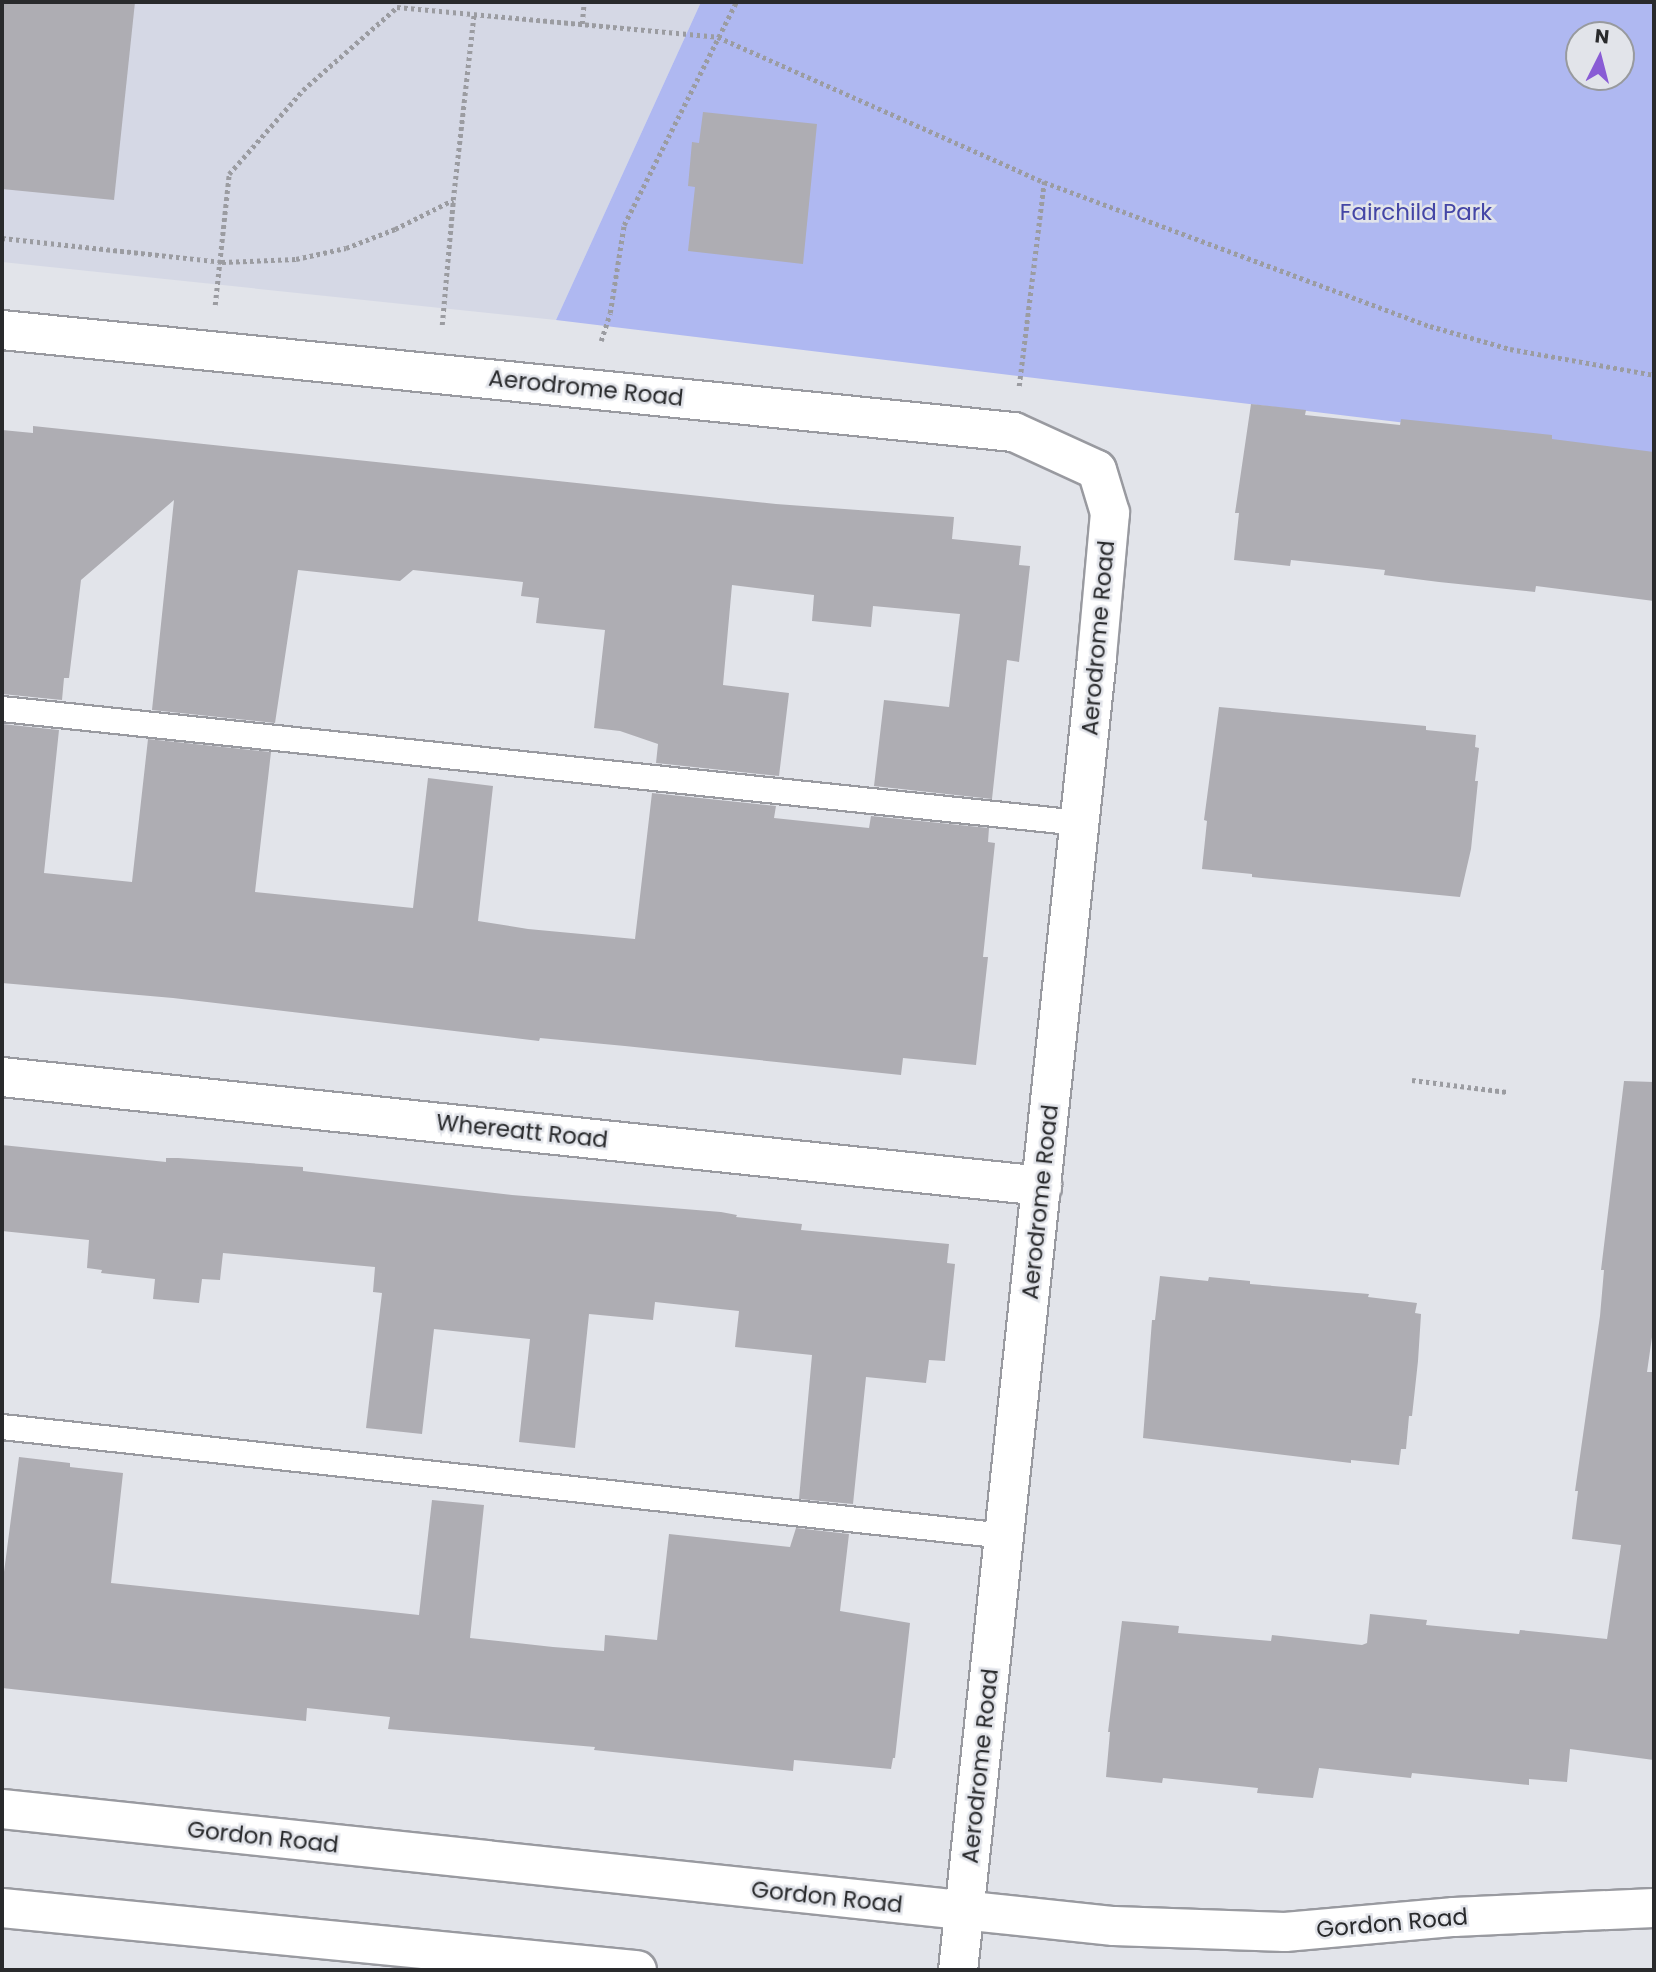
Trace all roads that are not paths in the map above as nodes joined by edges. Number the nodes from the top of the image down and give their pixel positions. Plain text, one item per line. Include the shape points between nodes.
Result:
1 (2, 330) edge
2 (2, 709) edge
3 (1079, 823) junction
4 (2, 1077) edge
5 (1042, 1186) junction
6 (2, 1427) edge
7 (1006, 1536) junction
8 (2, 1809) edge
9 (2, 1908) edge
10 (1654, 1908) edge
11 (964, 1911) junction
12 (637, 1970) edge
13 (958, 1970) edge

1 - 3 street, Aerodrome Road via 1014,432 1097,470 1110,513
2 - 3 lane
3 - 5 street, Aerodrome Road
4 - 5 street, Whereatt Road
5 - 7 street, Aerodrome Road
6 - 7 lane
7 - 11 street, Aerodrome Road
8 - 11 street, Gordon Road
9 - 12 street
10 - 11 street, Gordon Road via 1454,1917 1285,1932 1114,1926
11 - 13 street, Aerodrome Road

